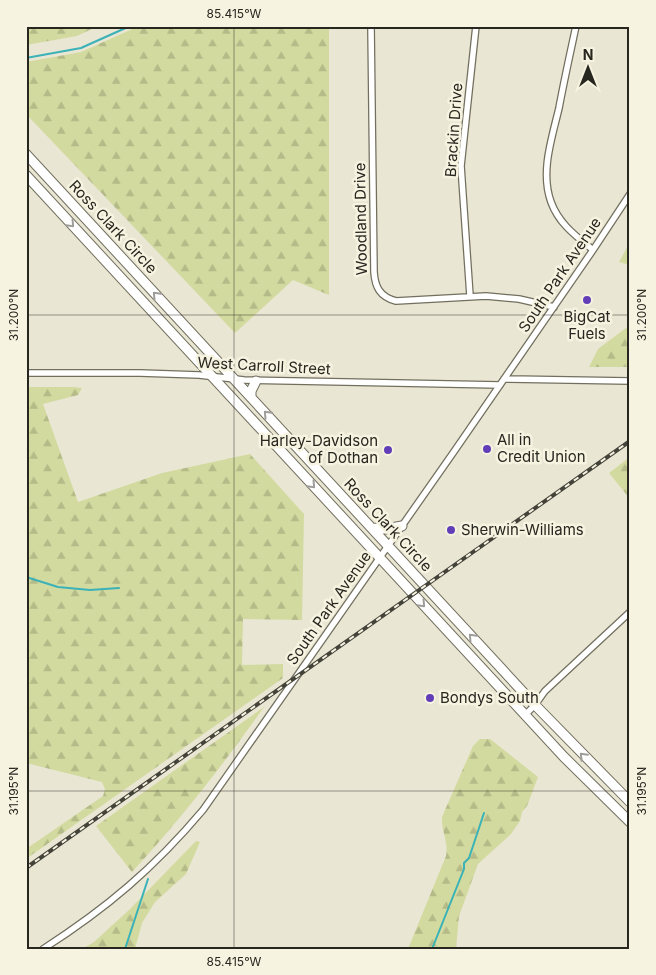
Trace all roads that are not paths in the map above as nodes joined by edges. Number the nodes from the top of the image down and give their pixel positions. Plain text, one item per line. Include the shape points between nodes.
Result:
1 (370, 26) edge
2 (476, 26) edge
3 (576, 26) edge
4 (26, 154) edge
5 (26, 175) edge
6 (62, 192) junction
7 (630, 194) edge
8 (52, 202) junction
9 (593, 250) junction
10 (470, 296) junction
11 (554, 307) junction
12 (26, 372) edge
13 (212, 377) junction
14 (235, 379) junction
15 (504, 380) junction
16 (256, 381) junction
17 (630, 381) edge
18 (500, 385) junction
19 (251, 397) junction
20 (282, 431) junction
21 (272, 441) junction
22 (342, 496) junction
23 (332, 506) junction
24 (402, 526) junction
25 (372, 528) junction
26 (388, 546) junction
27 (379, 557) junction
28 (630, 612) edge
29 (535, 705) junction
30 (525, 715) junction
31 (604, 777) junction
32 (594, 787) junction
33 (630, 802) edge
34 (630, 822) edge
35 (43, 949) edge

1 - 10 street, Woodland Drive via 375,283 380,293 396,301
2 - 10 street, Brackin Drive via 461,166
3 - 9 street via 548,160 547,179 551,202 559,218
4 - 6 highway, Ross Clark Circle
5 - 8 highway, Ross Clark Circle
6 - 8 highway
14 -> 6 highway, Ross Clark Circle
7 - 9 street, South Park Avenue
8 -> 13 highway, Ross Clark Circle
9 - 11 street, South Park Avenue
10 - 11 street, Woodland Drive via 519,298
11 - 15 street, South Park Avenue
12 - 13 street, West Carroll Street
13 - 14 street, West Carroll Street
13 - 21 highway, Ross Clark Circle
14 - 16 street, West Carroll Street
14 - 19 highway, Ross Clark Circle
15 - 17 street
15 - 18 street, South Park Avenue
16 - 18 street, West Carroll Street
16 - 19 highway
18 - 24 street, South Park Avenue
20 -> 19 highway, Ross Clark Circle
20 - 21 highway
20 - 22 highway, Ross Clark Circle
21 -> 23 highway, Ross Clark Circle
22 - 23 highway
22 - 25 highway, Ross Clark Circle
23 - 27 highway, Ross Clark Circle
24 - 25 highway via 386,530
24 - 26 street, South Park Avenue
25 - 26 highway, Ross Clark Circle
26 - 27 street, South Park Avenue
29 -> 26 highway, Ross Clark Circle
27 -> 30 highway, Ross Clark Circle
27 - 35 street, South Park Avenue via 227,778 189,826 115,899
28 - 29 street via 545,691
29 - 30 street
31 -> 29 highway, Ross Clark Circle
30 - 32 highway, Ross Clark Circle
31 - 32 highway
31 - 33 highway, Ross Clark Circle
32 - 34 highway, Ross Clark Circle

